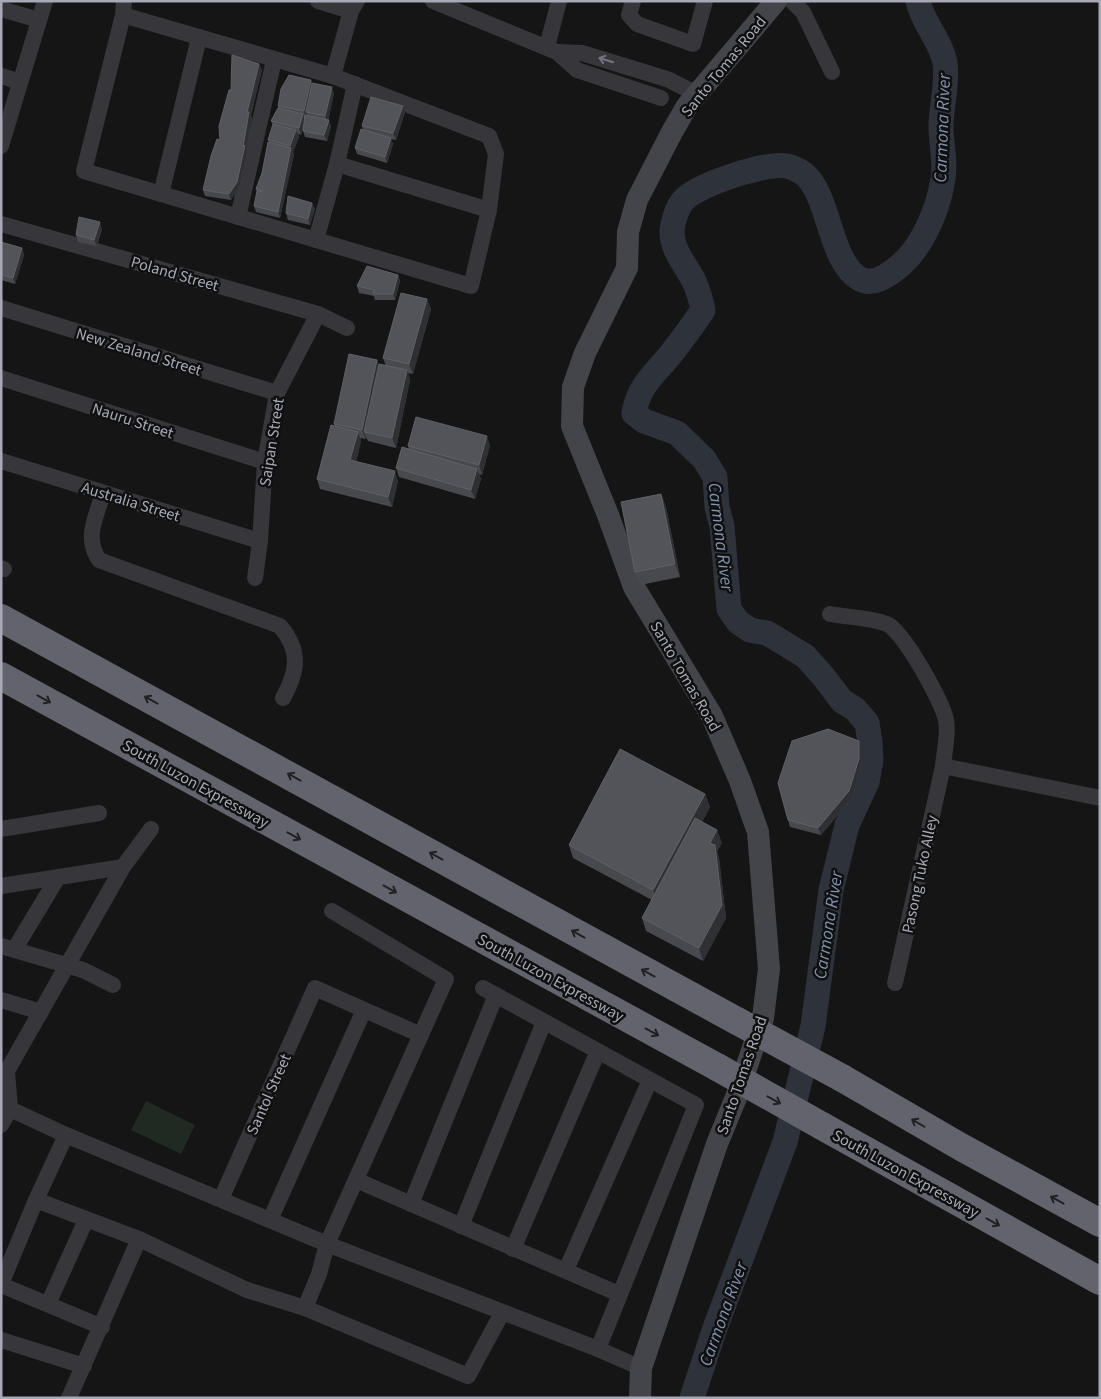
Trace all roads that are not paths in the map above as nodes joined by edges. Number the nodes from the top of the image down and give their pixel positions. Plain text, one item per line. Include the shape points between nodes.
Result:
1 (45, 1) edge
2 (318, 1) edge
3 (433, 1) edge
4 (559, 1) edge
5 (633, 1) edge
6 (705, 1) edge
7 (776, 1) edge
8 (792, 1) edge
9 (354, 6) edge
10 (1, 8) edge
11 (123, 8) edge
12 (39, 20) junction
13 (199, 38) junction
14 (552, 50) junction
15 (274, 60) junction
16 (637, 70) junction
17 (832, 72) dead end
18 (1, 76) edge
19 (333, 76) junction
20 (20, 82) junction
21 (355, 84) junction
22 (631, 87) junction
23 (692, 100) junction
24 (1, 146) edge
25 (337, 164) junction
26 (161, 194) junction
27 (490, 210) junction
28 (238, 216) junction
29 (1, 224) edge
30 (316, 240) junction
31 (1, 308) edge
32 (318, 314) junction
33 (347, 328) dead end
34 (1, 378) edge
35 (277, 394) junction
36 (1, 461) edge
37 (264, 462) junction
38 (103, 493) junction
39 (260, 541) junction
40 (255, 578) dead end
41 (830, 614) dead end
42 (1, 618) edge
43 (1, 676) edge
44 (283, 698) dead end
45 (943, 766) junction
46 (1100, 798) edge
47 (99, 813) dead end
48 (1, 829) edge
49 (151, 829) dead end
50 (124, 867) junction
51 (58, 877) junction
52 (1, 886) edge
53 (332, 911) dead end
54 (7, 948) edge
55 (66, 965) junction
56 (895, 983) dead end
57 (113, 984) dead end
58 (1, 1000) edge
59 (364, 1010) junction
60 (41, 1012) junction
61 (544, 1022) junction
62 (421, 1035) junction
63 (598, 1051) junction
64 (4, 1071) edge
65 (650, 1080) junction
66 (10, 1109) junction
67 (1, 1125) edge
68 (66, 1135) junction
69 (356, 1180) junction
70 (221, 1199) junction
71 (36, 1200) junction
72 (411, 1204) junction
73 (86, 1220) junction
74 (270, 1220) junction
75 (1100, 1223) edge
76 (461, 1226) junction
77 (139, 1239) junction
78 (327, 1244) junction
79 (513, 1249) junction
80 (566, 1270) junction
81 (1100, 1281) edge
82 (1, 1284) edge
83 (619, 1294) junction
84 (48, 1304) junction
85 (305, 1308) junction
86 (502, 1313) junction
87 (102, 1327) junction
88 (1, 1340) edge
89 (598, 1348) junction
90 (84, 1366) junction
91 (641, 1368) junction
92 (70, 1398) edge
93 (640, 1398) edge

1 - 12 street
2 - 9 street
3 - 14 street
4 - 14 street
5 - 6 street via 629,15 636,24 693,44
7 - 23 street, Santo Tomas Road
8 - 17 street via 803,12
9 - 19 street
10 - 12 street
11 - 13 street
11 - 26 street via 84,171
12 - 20 street
13 - 15 street
13 - 26 street
16 -> 14 street via 582,53
14 - 22 street via 577,70
15 - 19 street
15 - 28 street
16 - 22 street
16 - 23 street via 671,80
18 - 20 street
19 - 21 street
20 - 24 street
21 - 25 street
21 - 27 street via 489,136 496,154
22 - 23 street via 662,98
23 - 91 street, Santo Tomas Road via 637,200 628,232 627,268 585,353 573,387 572,426 634,587 712,716 740,781 758,832 769,969 763,1018
25 - 27 street
25 - 30 street
26 - 28 street
27 - 30 street via 471,286
28 - 30 street
29 - 32 street, Poland Street
31 - 35 street, New Zealand Street
32 - 33 street, Poland Street
32 - 35 street, Saipan Street
34 - 37 street, Nauru Street
35 - 37 street, Saipan Street
36 - 38 street, Australia Street
37 - 39 street, Saipan Street
38 - 39 street, Australia Street
38 - 44 street via 90,536 92,549 99,560 280,626 288,636 296,657 291,682
39 - 40 street, Saipan Street
41 - 45 street, Pasong Tuko Alley via 886,623 896,632 932,685 943,712 947,729
75 -> 42 highway, bridge via 842,1078
43 -> 81 highway, South Luzon Expressway, bridge
45 - 46 street
45 - 56 street, Pasong Tuko Alley
47 - 48 street
49 - 50 street
50 - 51 street
50 - 55 street
51 - 52 street
51 - 54 street
53 - 62 street via 446,979
54 - 55 street
55 - 57 street
55 - 60 street
58 - 60 street
59 - 62 street
59 - 70 street, Santol Street via 315,988
59 - 74 street
60 - 64 street
61 - 63 street
61 - 72 street via 489,992
61 - 76 street
62 - 69 street
63 - 65 street
63 - 79 street
64 - 66 street
65 - 80 street
65 - 83 street via 696,1105
66 - 67 street
66 - 68 street
68 - 70 street
68 - 71 street
69 - 72 street
69 - 78 street
70 - 74 street
71 - 73 street
71 - 82 street
72 - 76 street
73 - 77 street
73 - 84 street
74 - 78 street
76 - 79 street
77 - 85 street via 247,1290
77 - 87 street
78 - 85 street
78 - 86 street
79 - 80 street
80 - 83 street
82 - 84 street
83 - 89 street
84 - 87 street
85 - 86 street via 468,1376
86 - 89 street
87 - 90 street
88 - 90 street
89 - 91 street
90 - 92 street
91 - 93 street, Santo Tomas Road

